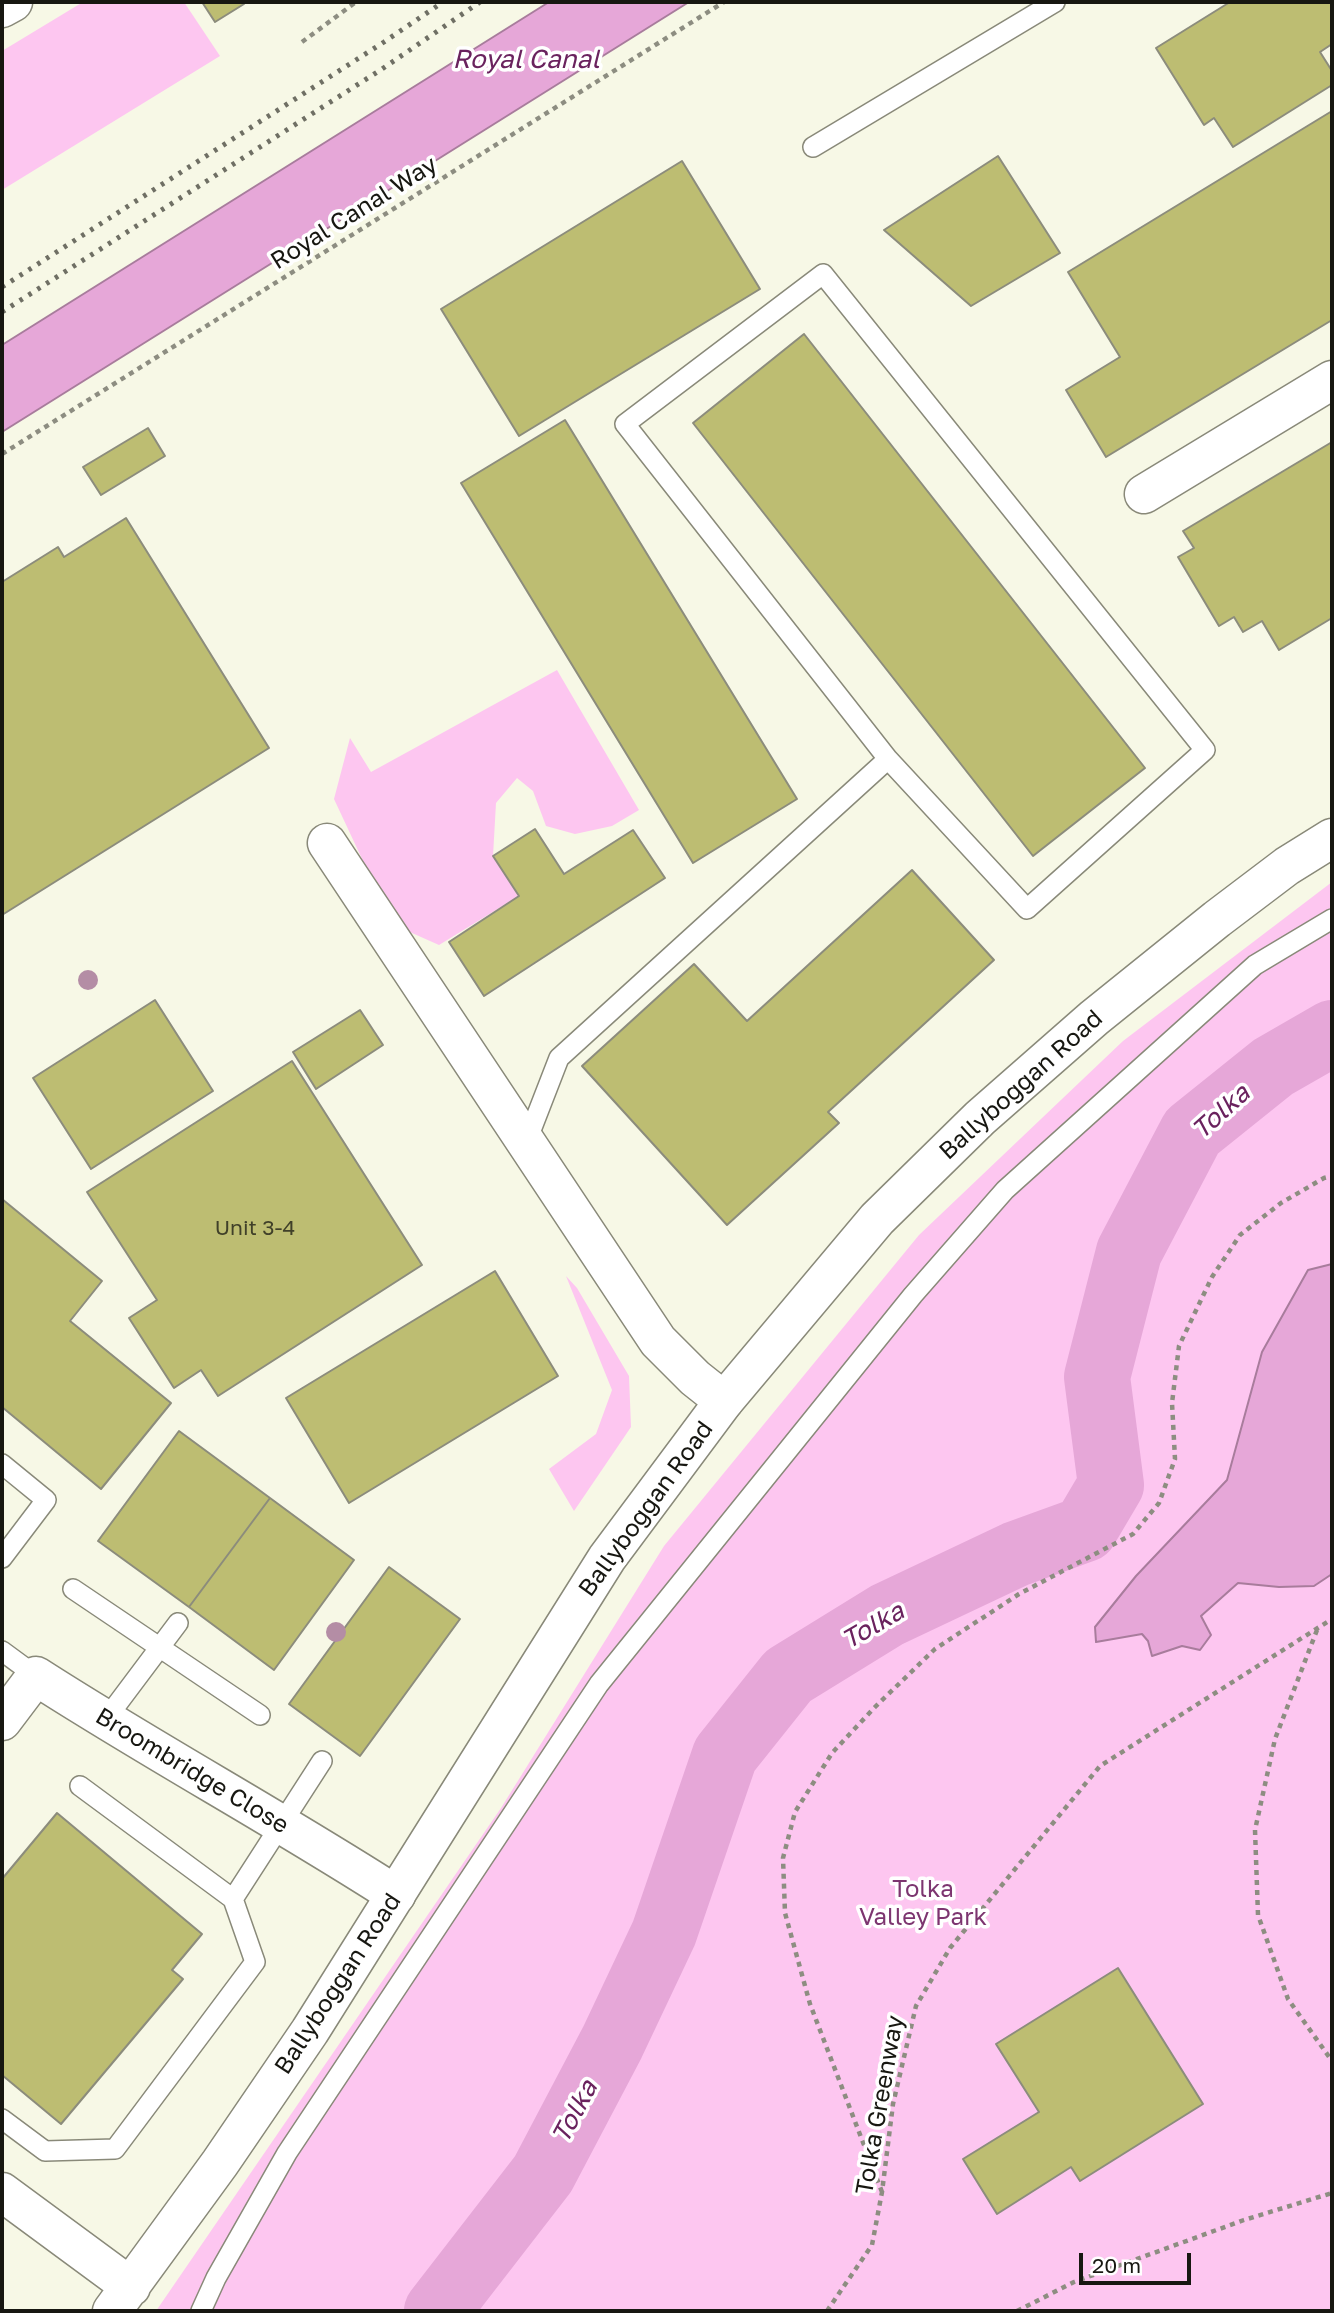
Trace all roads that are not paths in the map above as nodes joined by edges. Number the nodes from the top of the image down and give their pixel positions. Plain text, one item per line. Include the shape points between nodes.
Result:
1 (13, 2) edge
2 (1055, 2) edge
3 (2, 8) edge
4 (813, 146) dead end
5 (1332, 380) edge
6 (1144, 494) dead end
7 (888, 759) junction
8 (1332, 838) edge
9 (327, 843) dead end
10 (1332, 919) edge
11 (526, 1144) junction
12 (724, 1401) junction
13 (2, 1464) edge
14 (2, 1558) edge
15 (73, 1589) dead end
16 (178, 1623) dead end
17 (160, 1647) junction
18 (2, 1651) edge
19 (36, 1676) junction
20 (260, 1715) dead end
21 (106, 1719) junction
22 (2, 1721) edge
23 (322, 1761) dead end
24 (80, 1786) dead end
25 (281, 1824) junction
26 (396, 1895) junction
27 (233, 1899) junction
28 (2, 2119) edge
29 (2, 2192) edge
30 (121, 2299) edge
31 (201, 2311) edge

1 - 3 street
2 - 4 lane
5 - 6 street
7 - 7 lane via 1027,909 1205,750 823,274 625,424
7 - 11 lane via 559,1058
8 - 12 street, Ballyboggan Road via 1217,919 1094,1018 981,1118 877,1219
9 - 11 street
10 - 31 lane via 1255,965 1015,1182 904,1305 599,1684 287,2153
11 - 12 street via 659,1341
12 - 26 street, Ballyboggan Road via 607,1558
13 - 14 lane via 46,1500
15 - 17 lane
16 - 17 lane
17 - 20 lane
17 - 21 lane
18 - 19 lane
19 - 21 street, Broombridge Close
19 - 22 street
21 - 25 street, Broombridge Close
23 - 25 lane
24 - 27 lane
25 - 26 street, Broombridge Close
25 - 27 lane
26 - 30 street, Ballyboggan Road via 310,2031
27 - 28 lane via 255,1962 115,2149 45,2151
29 - 30 street

